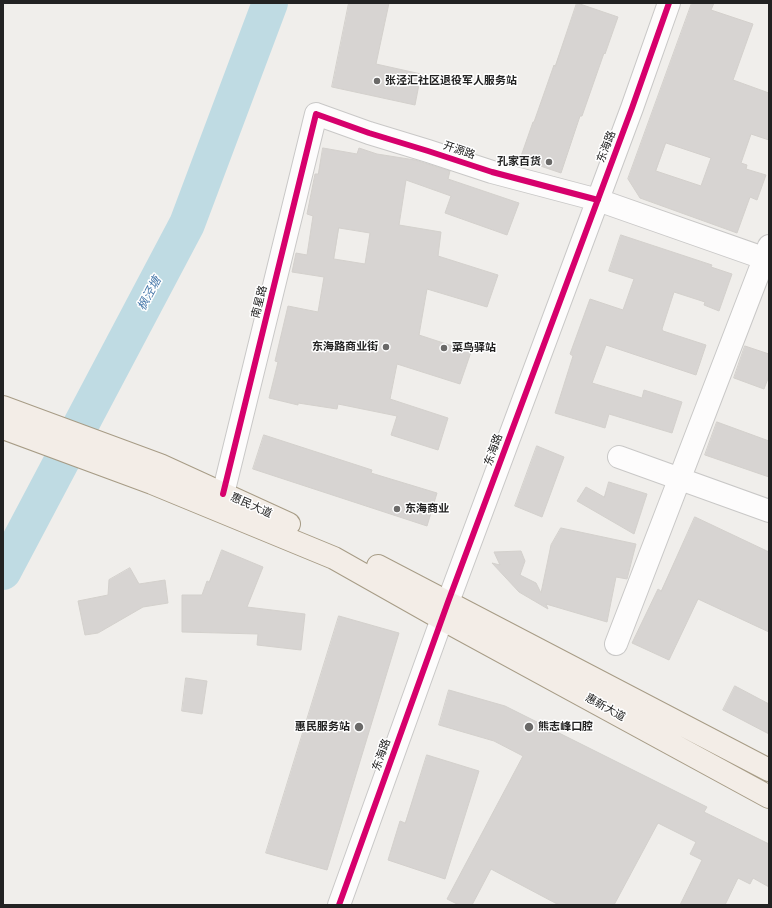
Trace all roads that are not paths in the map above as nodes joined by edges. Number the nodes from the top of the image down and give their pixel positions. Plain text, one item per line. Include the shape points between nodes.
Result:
1 (669, 3) edge
2 (316, 114) joint
3 (598, 200) junction
4 (768, 255) edge
5 (3, 407) edge
6 (12, 424) edge
7 (619, 456) dead end
8 (156, 474) junction
9 (679, 479) junction
10 (222, 494) junction
11 (769, 511) edge
12 (445, 610) junction
13 (616, 644) dead end
14 (769, 770) edge
15 (769, 797) edge
16 (339, 905) edge

1 - 3 street, 东海路
2 - 3 street, 开源路 via 492,172
2 - 10 street, 南星路
3 - 4 street, 开源路
3 - 12 street, 东海路
4 - 9 street
5 - 6 main road, 惠民大道
6 - 8 main road, 惠民大道
7 - 9 street
8 - 10 main road, 惠民大道
8 - 12 main road, 惠民大道
9 - 11 street
9 - 13 street
10 - 12 main road, 惠民大道 via 343,548
12 - 14 main road, 惠新大道
12 - 15 main road, 惠新大道
12 - 16 street, 东海路

